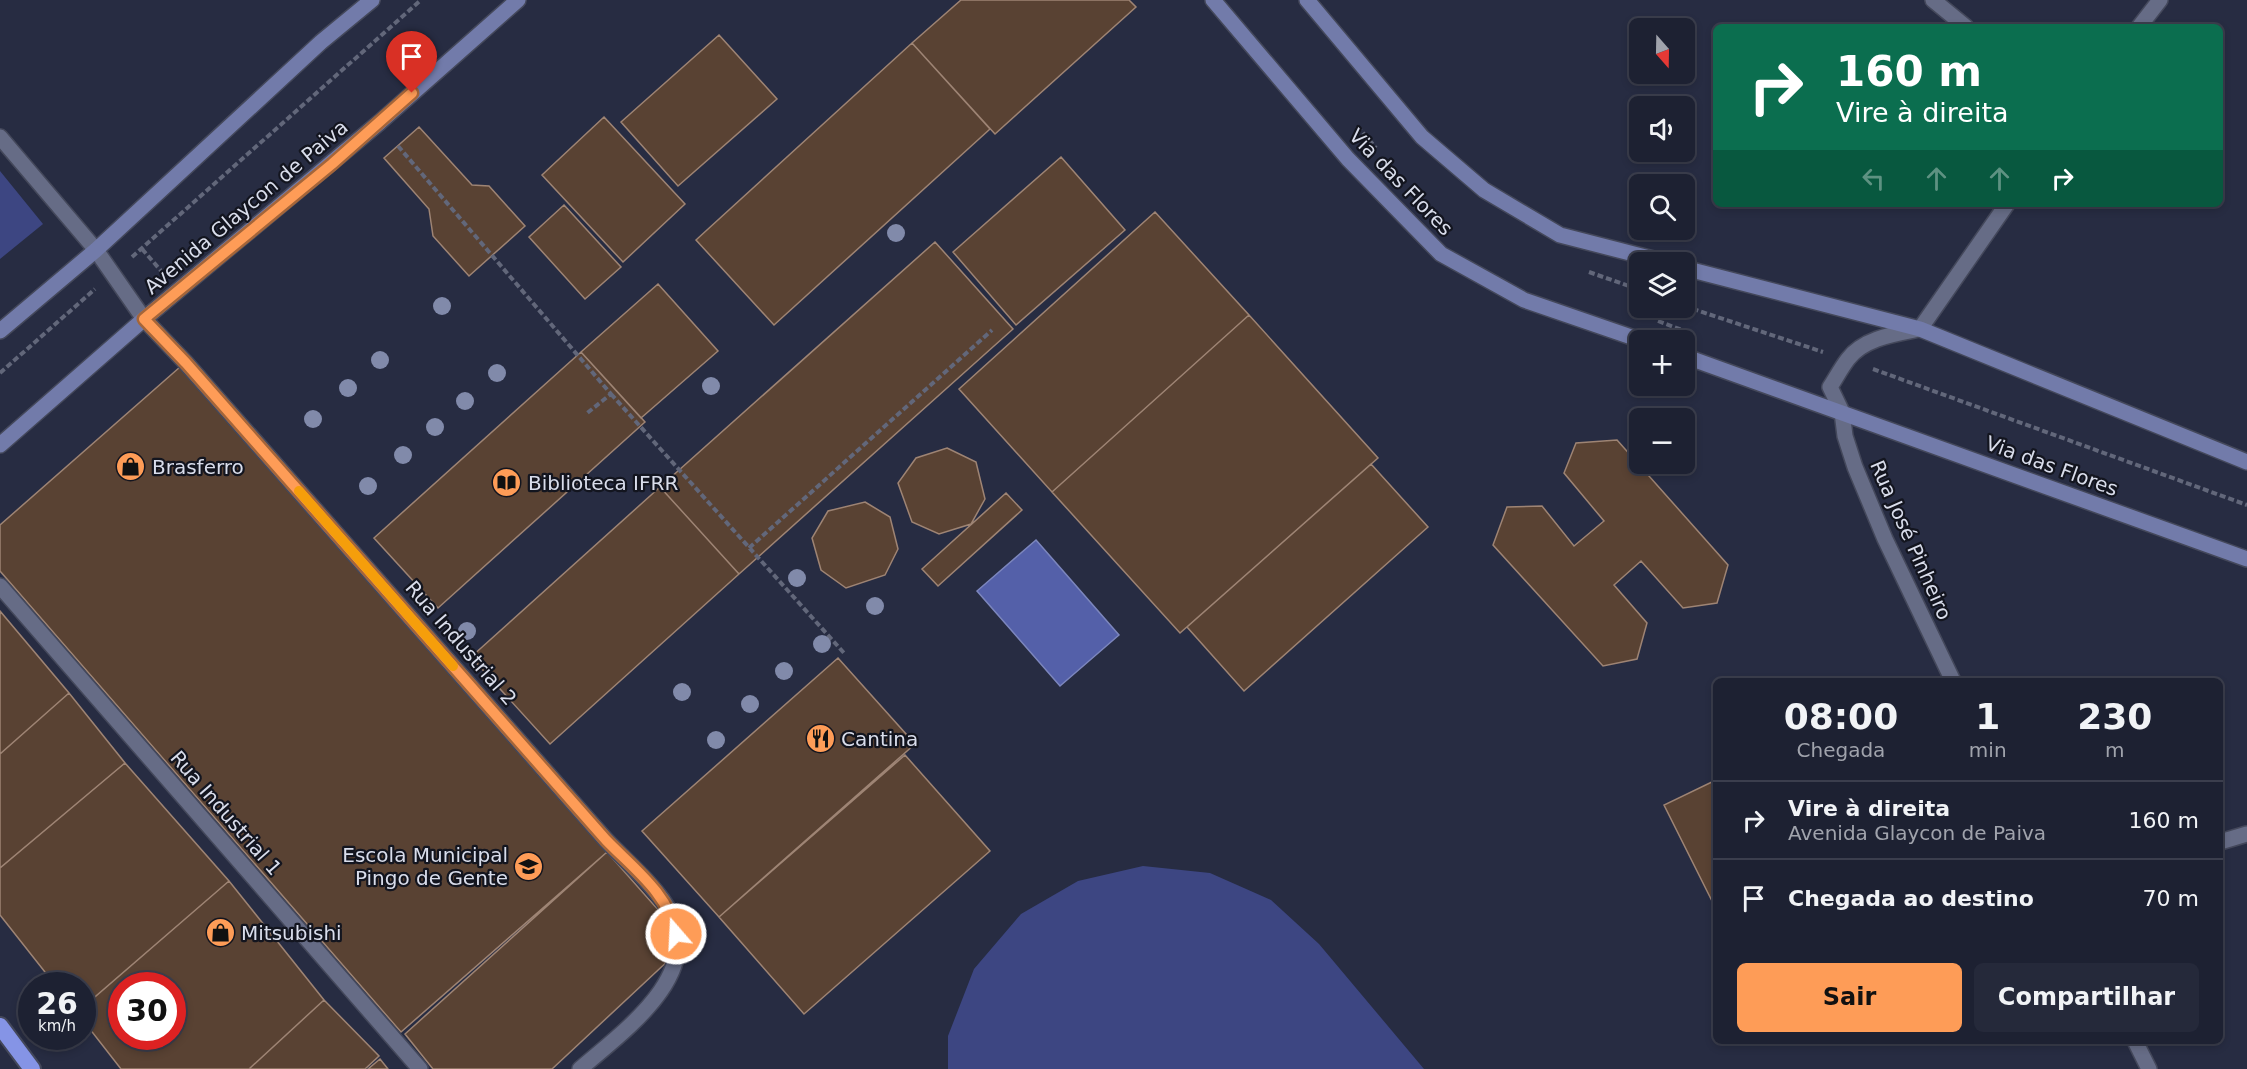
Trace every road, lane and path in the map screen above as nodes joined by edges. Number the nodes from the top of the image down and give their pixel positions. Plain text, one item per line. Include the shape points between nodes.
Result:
1 (372, 0) edge
2 (421, 0) edge
3 (518, 0) edge
4 (1213, 0) edge
5 (1307, 0) edge
6 (1933, 0) edge
7 (2160, 0) edge
8 (1962, 24) edge
9 (2141, 24) edge
10 (1355, 124) dead end
11 (0, 137) edge
12 (398, 146) dead end
13 (1379, 150) dead end
14 (2005, 207) edge
15 (142, 249) junction
16 (96, 250) junction
17 (1629, 253) edge
18 (1695, 271) edge
19 (114, 274) junction
20 (166, 276) dead end
21 (1695, 310) edge
22 (144, 319) junction
23 (1656, 320) dead end
24 (1920, 329) junction
25 (992, 330) dead end
26 (1681, 330) edge
27 (0, 331) edge
28 (1629, 336) edge
29 (1695, 360) edge
30 (1847, 360) junction
31 (0, 373) edge
32 (611, 394) junction
33 (1842, 412) junction
34 (586, 414) dead end
35 (0, 445) edge
36 (2247, 462) edge
37 (2247, 505) edge
38 (749, 548) junction
39 (2247, 559) edge
40 (0, 586) edge
41 (844, 653) dead end
42 (1951, 678) edge
43 (2247, 834) edge
44 (2223, 841) edge
45 (0, 1026) edge
46 (2136, 1044) edge
47 (32, 1069) edge
48 (420, 1069) edge
49 (580, 1069) edge
50 (2149, 1069) edge

1 - 16 main road via 321,42
2 - 15 path
3 - 22 main road, Avenida Glaycon de Paiva via 332,164
4 - 28 main road, Via das Flores via 1348,159 1441,255 1524,300
5 - 17 main road via 1422,137 1484,190 1560,235
6 - 8 street
7 - 9 street
10 - 13 path
11 - 16 street, Rua Industrial 2
12 - 32 path
14 - 24 street
15 - 19 path
15 - 20 path
16 - 19 street, Rua Industrial 2
16 - 27 main road
18 - 24 main road
19 - 22 street, Rua Industrial 2
19 - 31 path
21 - 30 path
22 - 35 main road, Avenida Glaycon de Paiva
22 - 49 street, Rua Industrial 2 via 662,900 674,921 678,949 663,989 644,1012
23 - 26 path
24 - 30 street via 1870,343
24 - 36 main road
25 - 38 path
29 - 33 main road, Via das Flores
30 - 33 street via 1830,387
30 - 37 path
32 - 34 path
32 - 38 path
33 - 39 main road, Via das Flores
33 - 42 street, Rua José Pinheiro via 1855,467 1916,608
38 - 41 path
40 - 48 street, Rua Industrial 1
43 - 44 street
45 - 47 highway
46 - 50 street

